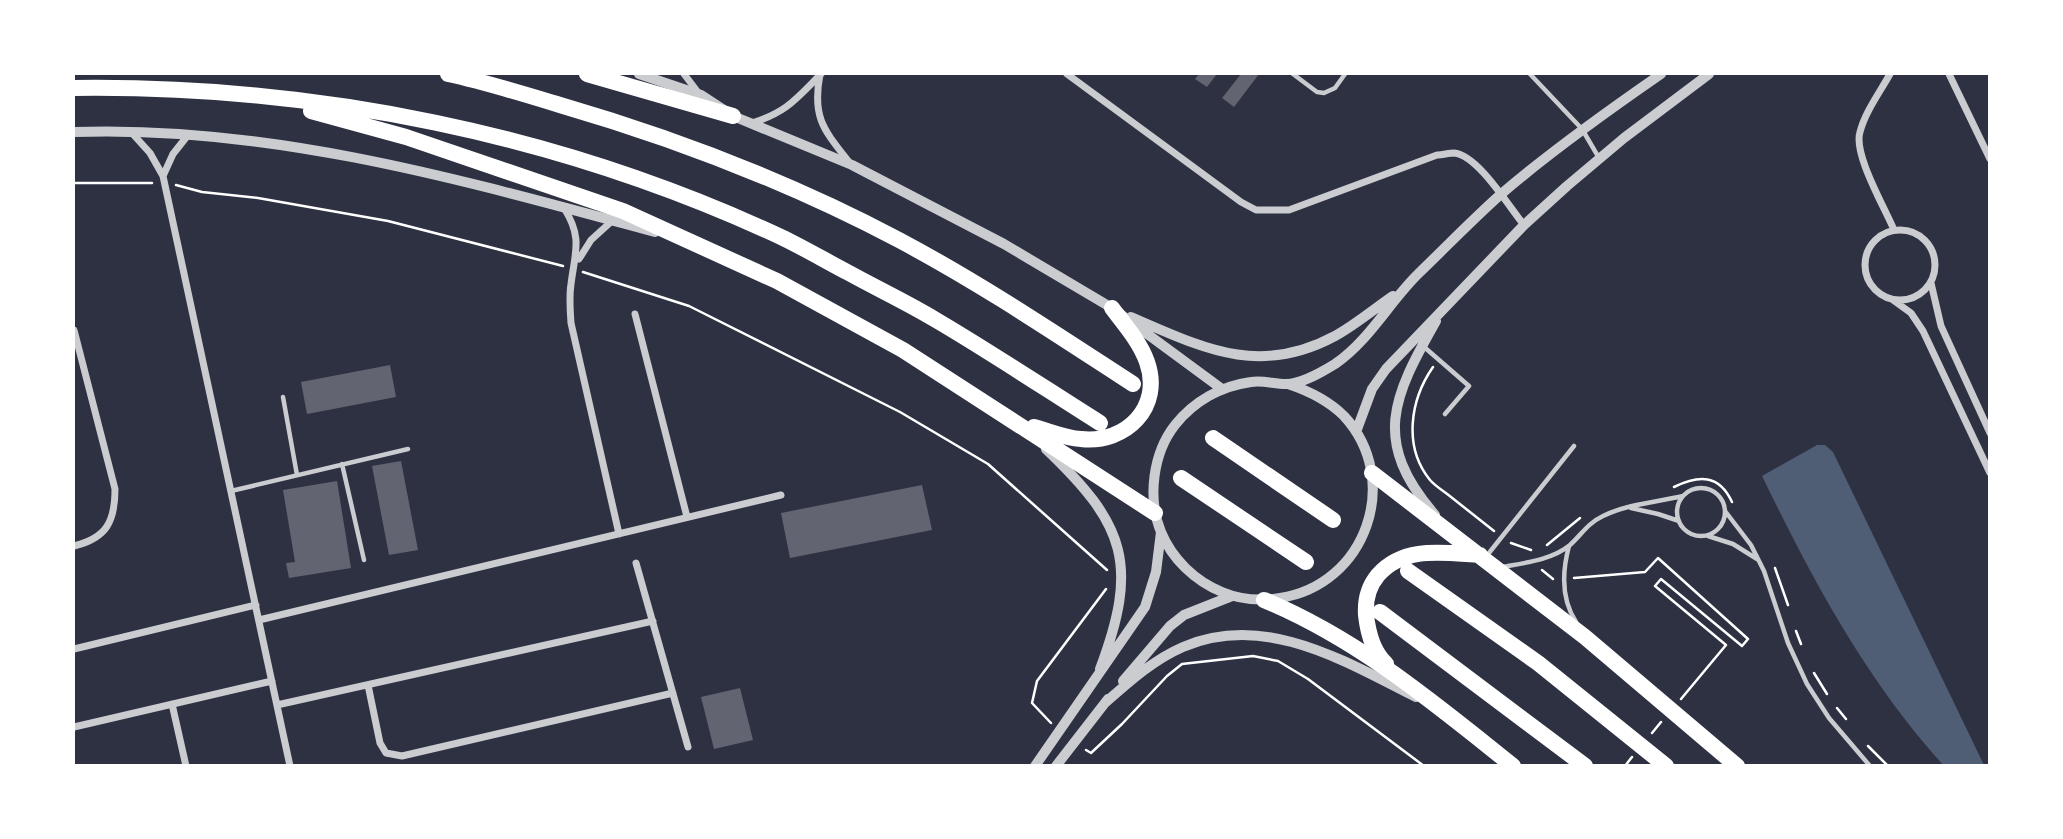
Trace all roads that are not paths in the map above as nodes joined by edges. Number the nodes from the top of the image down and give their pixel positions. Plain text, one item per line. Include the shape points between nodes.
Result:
1 (448, 74) edge
2 (587, 74) edge
3 (639, 74) edge
4 (684, 74) edge
5 (821, 74) edge
6 (1067, 74) edge
7 (1293, 74) edge
8 (1345, 74) edge
9 (1530, 74) edge
10 (1661, 74) edge
11 (1709, 74) edge
12 (1890, 74) edge
13 (1949, 74) edge
14 (74, 88) edge
15 (701, 95) junction
16 (261, 97) junction
17 (733, 116) junction
18 (751, 123) junction
19 (1582, 129) junction
20 (74, 132) edge
21 (131, 132) junction
22 (188, 135) junction
23 (1599, 158) junction
24 (1990, 159) edge
25 (852, 165) junction
26 (164, 179) junction
27 (1500, 195) junction
28 (563, 206) junction
29 (612, 220) junction
30 (1524, 225) junction
31 (1894, 230) junction
32 (691, 241) junction
33 (574, 269) junction
34 (1931, 283) junction
35 (1401, 290) junction
36 (1892, 299) junction
37 (1112, 308) junction
38 (1442, 311) junction
39 (635, 314) dead end
40 (74, 330) edge
41 (1423, 345) junction
42 (1133, 384) dead end
43 (1288, 384) junction
44 (1222, 389) junction
45 (283, 397) dead end
46 (1445, 414) dead end
47 (1018, 423) junction
48 (1100, 423) dead end
49 (1356, 432) junction
50 (1990, 433) edge
51 (1213, 438) dead end
52 (1574, 446) dead end
53 (408, 449) dead end
54 (342, 464) junction
55 (1372, 473) junction
56 (1990, 473) edge
57 (297, 475) junction
58 (1181, 478) dead end
59 (231, 491) junction
60 (781, 495) dead end
61 (1683, 496) junction
62 (1630, 508) junction
63 (1725, 512) junction
64 (1155, 513) junction
65 (687, 517) junction
66 (1333, 520) dead end
67 (1679, 521) junction
68 (1448, 530) junction
69 (1161, 531) junction
70 (619, 534) junction
71 (1706, 536) junction
72 (1569, 545) junction
73 (74, 546) edge
74 (364, 560) dead end
75 (1488, 560) junction
76 (1758, 560) junction
77 (1306, 562) dead end
78 (636, 563) dead end
79 (1408, 571) dead end
80 (1232, 596) junction
81 (1264, 600) junction
82 (256, 606) junction
83 (1380, 612) dead end
84 (259, 620) junction
85 (653, 621) junction
86 (1585, 637) junction
87 (74, 649) edge
88 (1100, 669) junction
89 (1397, 675) junction
90 (272, 681) junction
91 (368, 685) junction
92 (673, 693) junction
93 (1105, 703) junction
94 (172, 704) junction
95 (277, 705) junction
96 (1442, 709) junction
97 (74, 727) edge
98 (688, 747) dead end
99 (186, 765) edge
100 (290, 765) edge
101 (1035, 765) edge
102 (1056, 765) edge
103 (1513, 765) edge
104 (1585, 765) edge
105 (1666, 765) edge
106 (1737, 765) edge
107 (1870, 765) edge

1 - 42 highway via 668,139 776,182 900,241
2 - 17 highway
3 - 15 street
4 - 15 street
5 - 18 street via 790,106
5 - 25 street via 816,104 819,117
6 - 27 street via 1256,211 1289,211 1437,155 1455,153 1480,169
7 - 8 lane via 1324,93 1335,88
9 - 19 lane
10 - 19 street
11 - 23 street
12 - 31 street via 1859,140
13 - 24 street
14 - 16 highway
15 - 17 street
16 - 32 highway via 406,137 623,211
16 - 48 highway via 424,119 507,138 603,165 693,199 783,238 935,319
17 - 18 street
18 - 25 street
19 - 23 lane
19 - 27 street
20 - 21 street
21 - 22 street
21 - 26 street
22 - 26 street via 173,154
22 - 28 street via 361,159
23 - 30 street
25 - 37 street via 1004,244
26 - 59 street
27 - 30 street
27 - 35 street
28 - 29 street
28 - 33 street via 576,233
29 - 32 street
29 - 33 street via 591,240
30 - 38 street
31 - 34 street via 1920,235 1930,245 1935,257
31 - 36 street via 1874,242 1865,264 1868,279 1878,292
32 - 47 highway via 839,313
33 - 70 street via 571,323
34 - 36 street via 1907,299
34 - 50 street via 1941,326
35 - 37 street via 1320,343 1288,354 1256,356 1204,347
35 - 43 street via 1338,362
36 - 56 street via 1911,313 1923,331
37 - 44 street
37 - 47 highway via 1147,362 1149,398 1142,415 1123,432 1095,440
38 - 41 street
38 - 49 street via 1385,369
39 - 65 street
40 - 73 street via 115,489 115,508 111,523 101,533
41 - 46 lane via 1469,386
41 - 68 street via 1400,392 1396,447 1409,482
43 - 44 street via 1251,382
43 - 49 street via 1327,401
44 - 64 street via 1195,404 1174,426 1160,453 1153,483
45 - 57 lane
47 - 64 highway
47 - 88 street via 1087,491 1113,533 1122,585 1117,620
49 - 55 street
51 - 66 highway
52 - 75 lane
53 - 54 lane
54 - 57 lane
54 - 74 lane
55 - 68 highway
55 - 81 street via 1373,504 1364,535 1348,561 1324,582 1296,596
57 - 59 lane
58 - 77 highway
59 - 82 street
60 - 65 street
61 - 62 lane
61 - 63 lane via 1697,488 1713,491 1724,503
61 - 67 lane via 1678,503
62 - 67 lane
62 - 72 lane via 1594,521
63 - 71 lane via 1720,527
63 - 76 lane
64 - 69 street
65 - 70 street
67 - 71 lane via 1690,533
68 - 75 highway
69 - 80 street via 1172,554 1189,572
69 - 88 street via 1156,572 1144,607
70 - 84 street
71 - 76 lane via 1733,544
72 - 75 lane via 1538,560
72 - 86 lane via 1563,579 1572,615
75 - 86 highway
75 - 89 highway via 1422,553 1386,566 1372,581 1365,601 1372,642
76 - 107 lane via 1807,684 1829,718
78 - 85 street
79 - 105 highway via 1538,663
80 - 81 street
80 - 93 street via 1192,611 1170,626
81 - 89 highway via 1320,626
82 - 84 street
82 - 87 street
83 - 104 highway
84 - 90 street
85 - 91 street
85 - 92 street
86 - 106 highway
88 - 101 street
89 - 96 highway
90 - 94 street
90 - 95 street
91 - 92 street via 380,743 386,753 402,756
91 - 95 street
92 - 98 street
93 - 96 street via 1138,675 1184,647 1239,635 1300,643
93 - 102 street
94 - 97 street
94 - 99 street
95 - 100 street
96 - 103 highway

